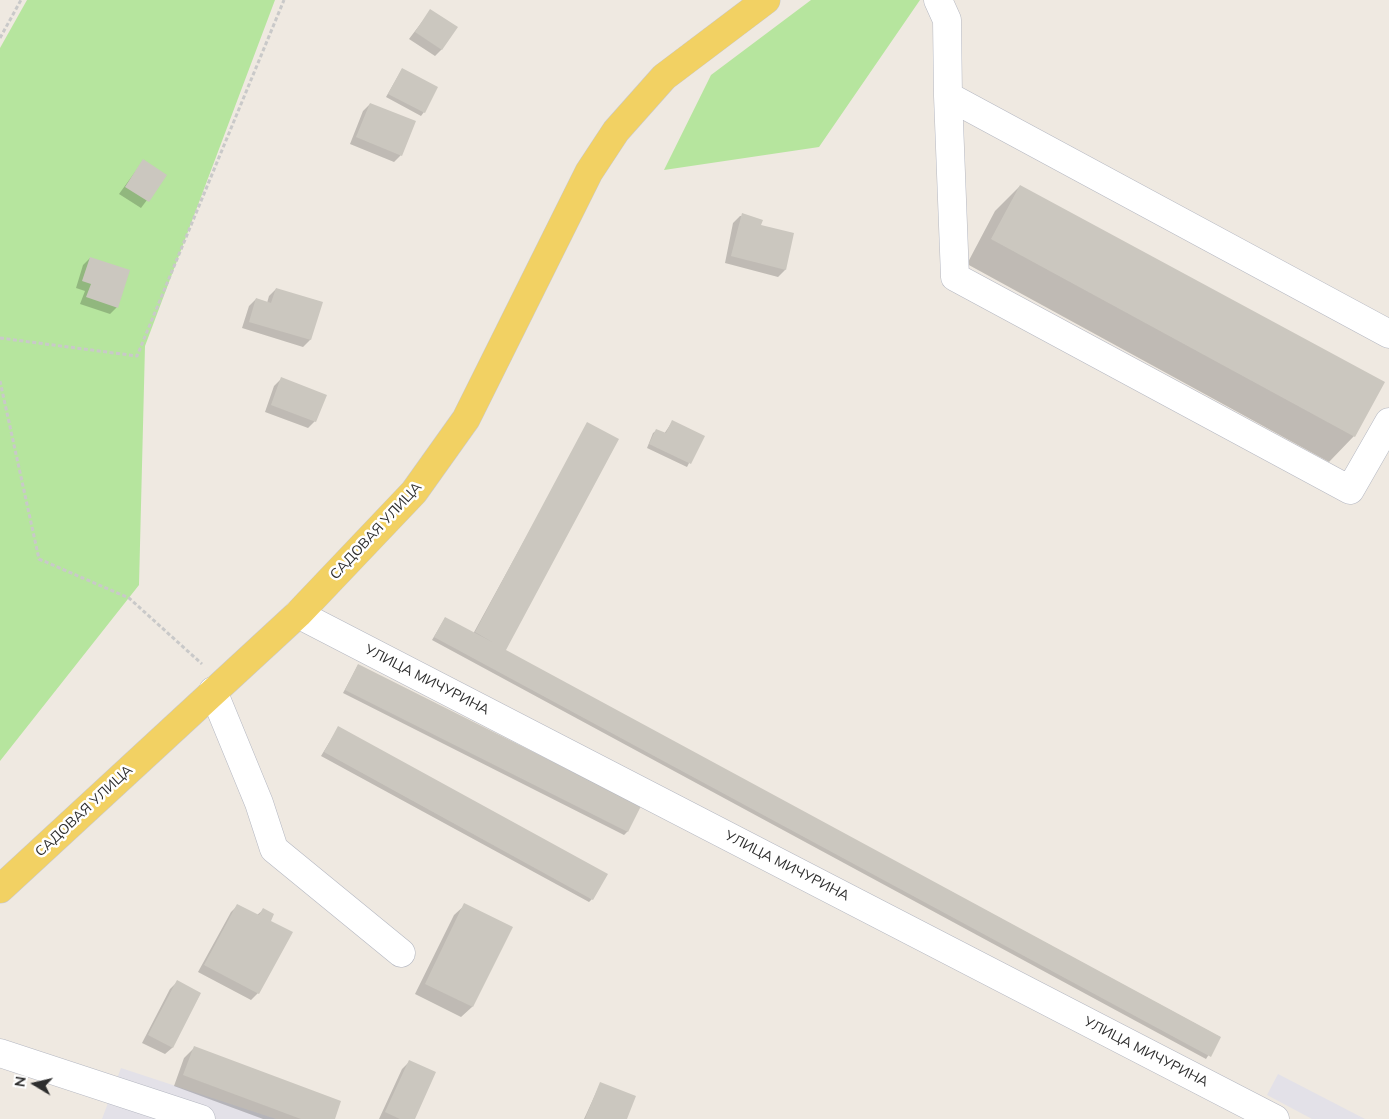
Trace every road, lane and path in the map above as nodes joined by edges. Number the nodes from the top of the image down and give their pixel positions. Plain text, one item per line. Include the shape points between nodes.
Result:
1 (21, 0) edge
2 (284, 0) edge
3 (766, 0) edge
4 (938, 0) edge
5 (0, 38) edge
6 (948, 96) junction
7 (1389, 334) edge
8 (0, 338) edge
9 (0, 381) edge
10 (1389, 422) edge
11 (298, 614) junction
12 (218, 687) junction
13 (0, 889) edge
14 (401, 953) dead end
15 (0, 1052) edge
16 (201, 1119) edge
17 (1275, 1119) edge

1 - 5 path
2 - 8 path via 137,356
3 - 11 main road, САДОВАЯ УЛИЦА via 664,77 616,131 589,172 466,419 414,492
4 - 6 street via 947,20
6 - 7 street
6 - 10 street via 955,277 1350,490
9 - 12 path via 39,558 128,598
11 - 12 main road, САДОВАЯ УЛИЦА
11 - 17 street, УЛИЦА МИЧУРИНА
12 - 13 main road, САДОВАЯ УЛИЦА
12 - 14 street via 274,849
15 - 16 street

